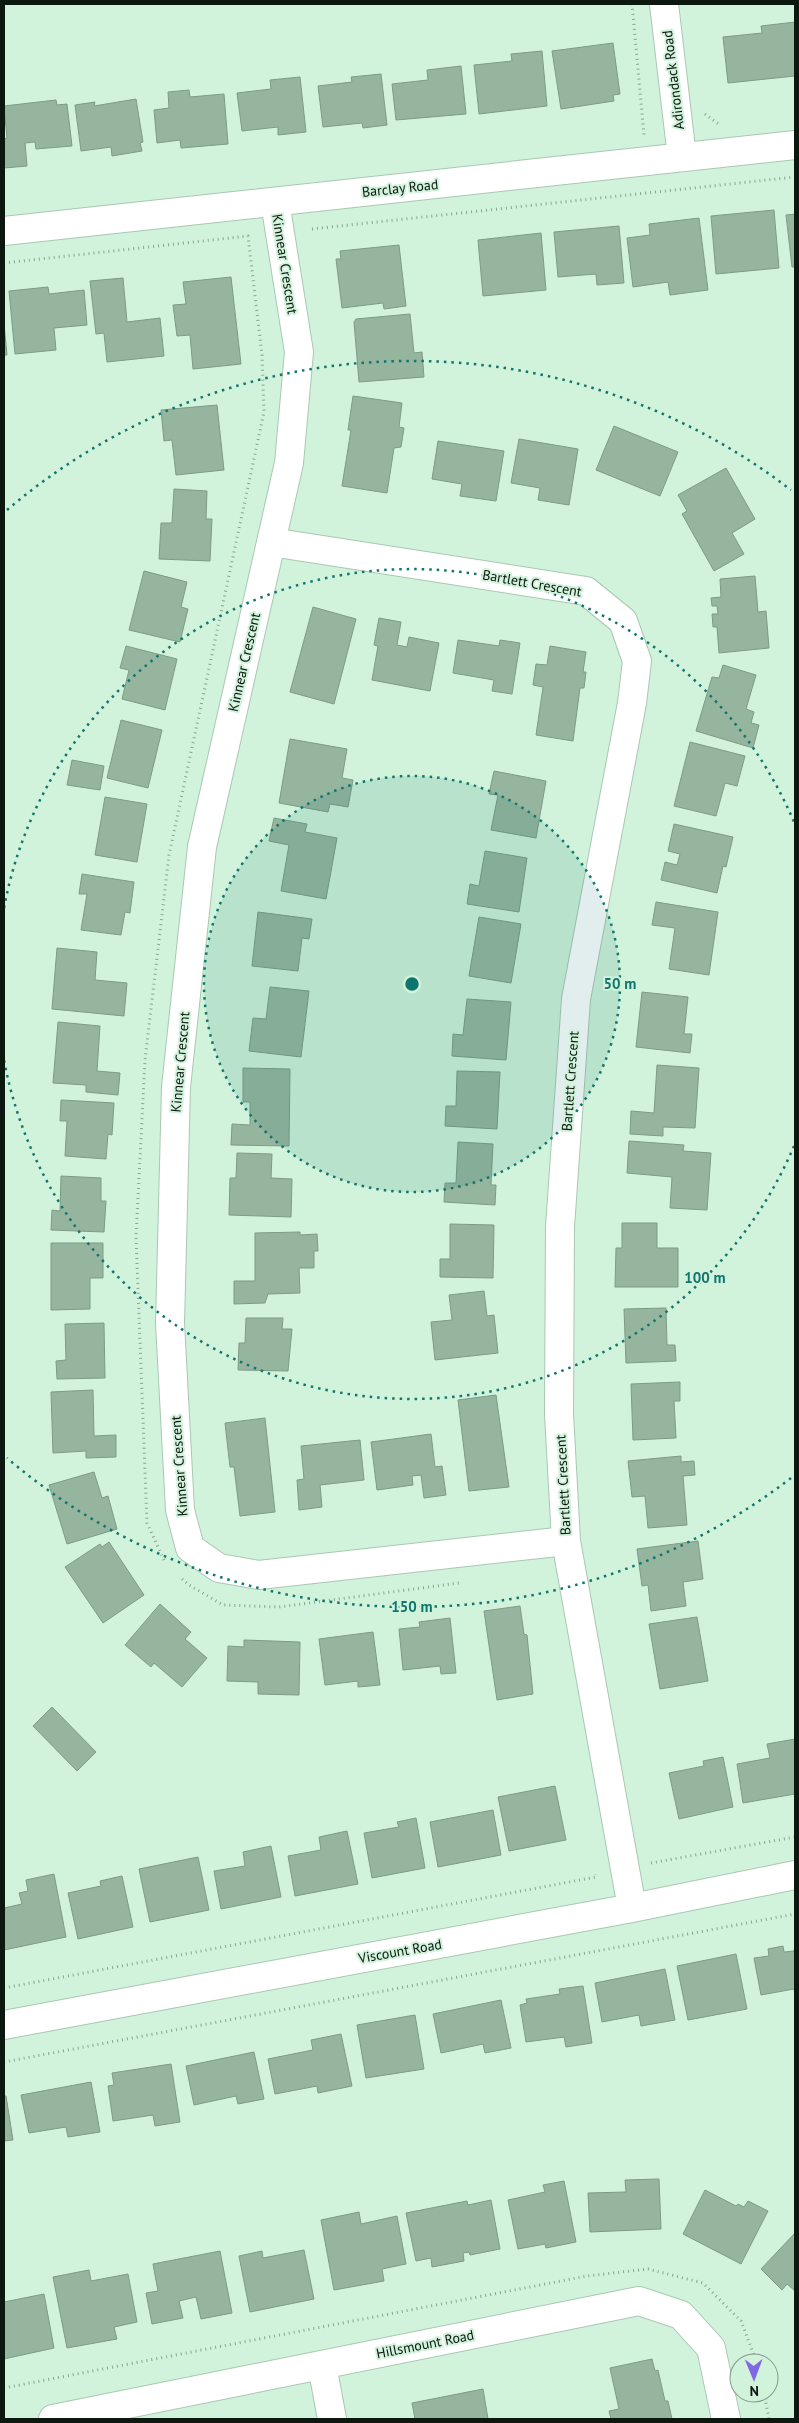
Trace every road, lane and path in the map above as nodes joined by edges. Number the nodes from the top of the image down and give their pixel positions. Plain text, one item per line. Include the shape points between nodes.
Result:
1 (632, 4) edge
2 (664, 4) edge
3 (702, 112) dead end
4 (726, 130) dead end
5 (795, 145) edge
6 (682, 157) junction
7 (646, 161) junction
8 (795, 177) edge
9 (275, 202) junction
10 (312, 229) dead end
11 (4, 231) edge
12 (4, 263) edge
13 (271, 542) junction
14 (566, 1540) junction
15 (168, 1565) dead end
16 (175, 1572) dead end
17 (465, 1582) dead end
18 (795, 1837) edge
19 (594, 1867) dead end
20 (626, 1870) junction
21 (795, 1875) edge
22 (596, 1877) junction
23 (632, 1908) junction
24 (795, 1914) edge
25 (4, 1988) edge
26 (4, 2025) edge
27 (4, 2062) edge
28 (322, 2365) junction
29 (766, 2403) edge
30 (53, 2419) edge
31 (332, 2419) edge
32 (726, 2419) edge
33 (769, 2419) edge

1 - 7 path
2 - 6 street, Adirondack Road
3 - 4 path
5 - 6 street, Barclay Road
6 - 7 street, Barclay Road
7 - 9 street, Barclay Road
8 - 10 path
9 - 11 street, Barclay Road
9 - 13 street, Kinnear Crescent via 299,352 289,462
12 - 15 path via 248,236 262,355 264,412 169,855 145,1060 136,1237 147,1523 161,1558
13 - 14 street, Bartlett Crescent via 586,591 623,621 637,661 576,999 560,1227 559,1414
13 - 14 street, Kinnear Crescent via 202,847 176,1087 170,1323 180,1510 190,1548 219,1568 259,1575
14 - 20 street, Bartlett Crescent
16 - 17 path via 188,1585 224,1605 279,1607
18 - 20 path
19 - 22 path
20 - 22 path
20 - 23 street, Bartlett Crescent
21 - 23 street, Viscount Road
22 - 25 path
23 - 26 street, Viscount Road
24 - 27 path
28 - 30 street, Hillsmount Road
28 - 31 street
28 - 32 street, Hillsmount Road via 640,2301 681,2315 711,2348
29 - 33 path

